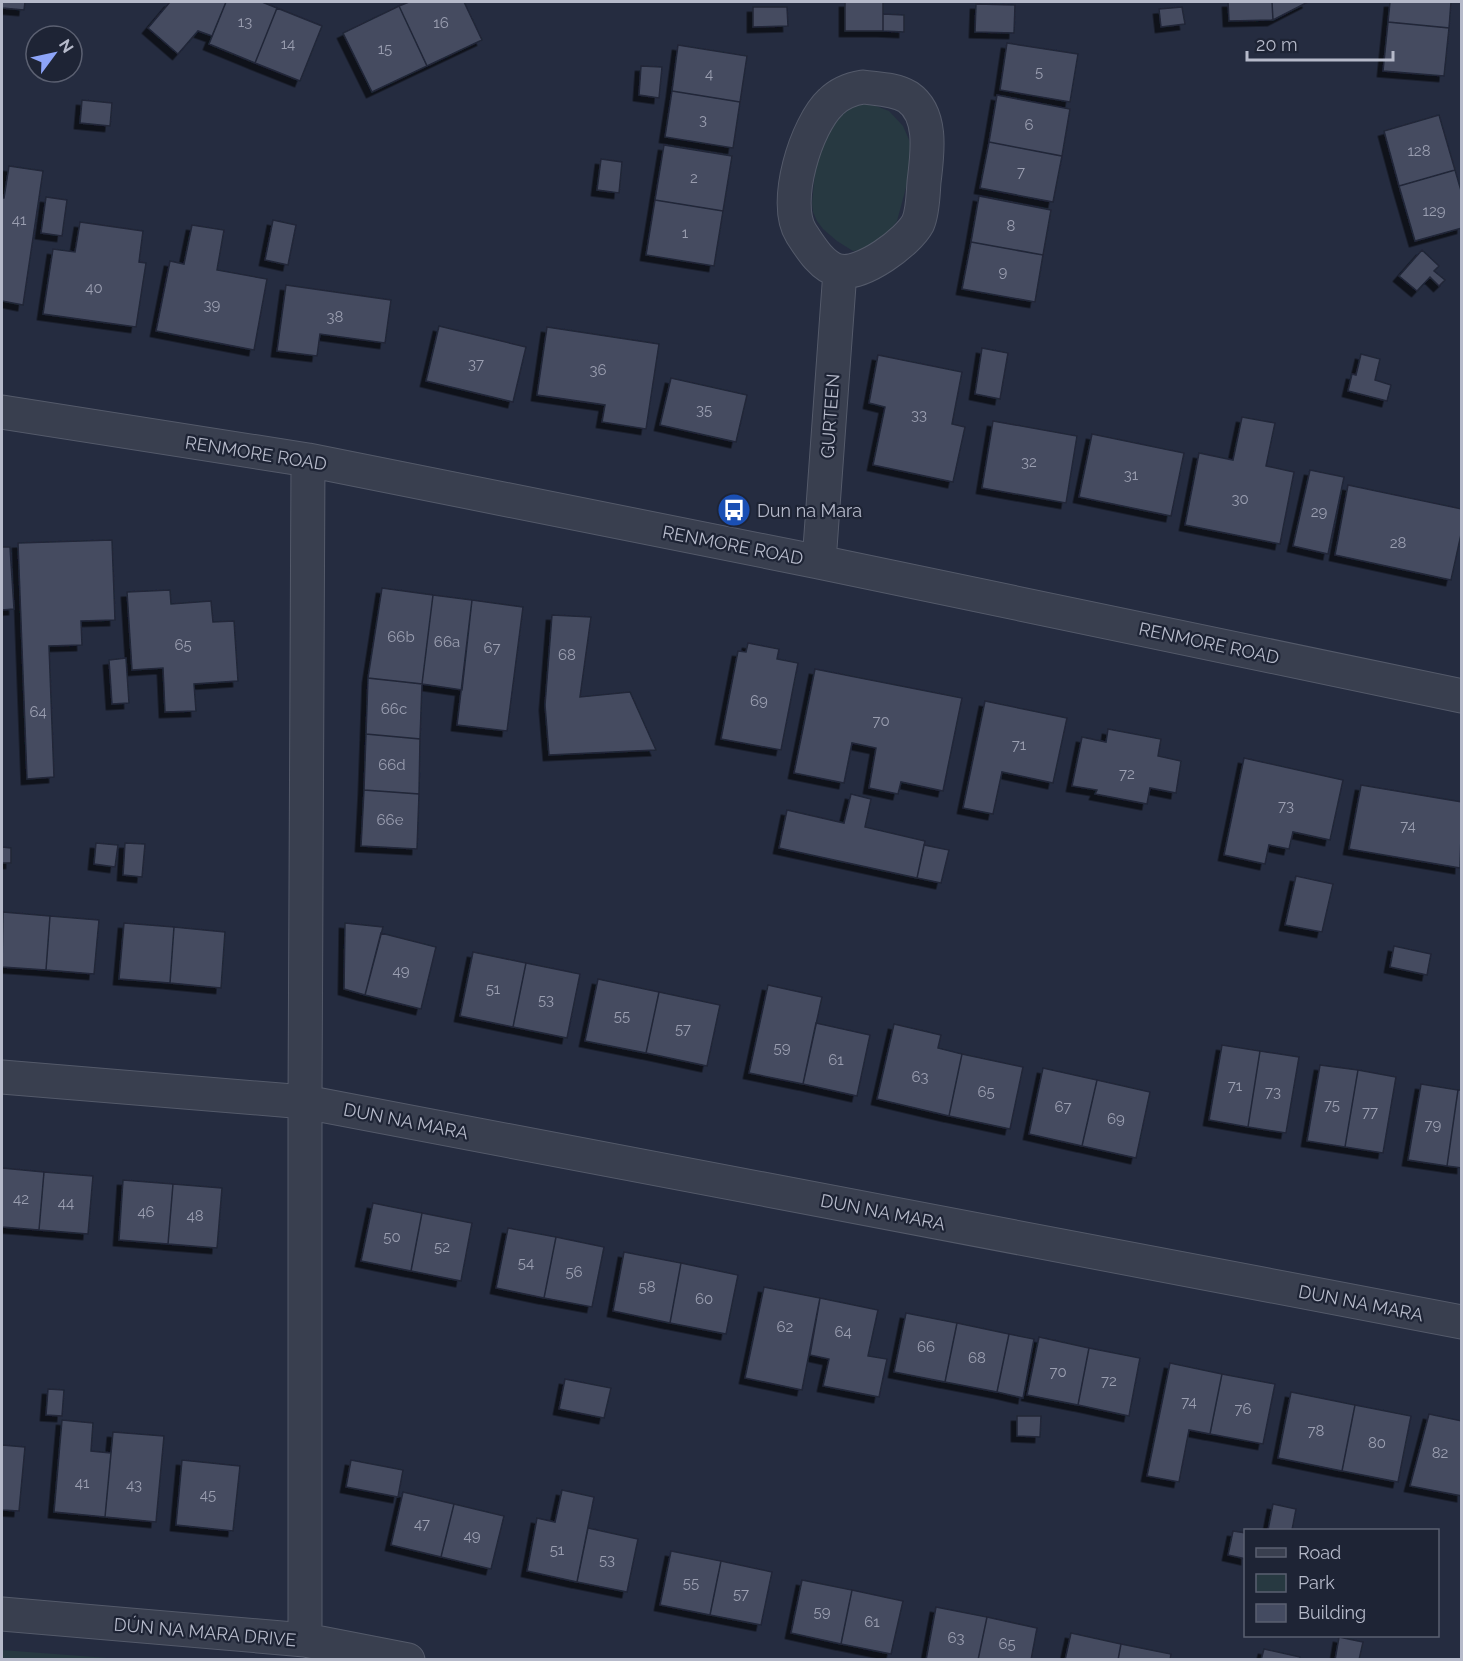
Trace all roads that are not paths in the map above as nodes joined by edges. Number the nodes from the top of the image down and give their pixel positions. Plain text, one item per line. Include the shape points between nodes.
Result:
1 (840, 271) junction
2 (2, 412) edge
3 (308, 460) junction
4 (819, 562) junction
5 (1461, 696) edge
6 (2, 1077) edge
7 (305, 1102) junction
8 (1461, 1322) edge
9 (2, 1614) edge
10 (305, 1640) junction
11 (408, 1659) edge

1 - 1 street via 819,257 799,230 795,194 805,146 823,111 838,96 863,87 900,94 916,106 925,127 927,165 919,220 896,249 857,268
1 - 4 street, GURTEEN
2 - 3 street, RENMORE ROAD
3 - 4 street, RENMORE ROAD
3 - 7 street
4 - 5 street, RENMORE ROAD
6 - 7 street, DUN NA MARA
7 - 8 street, DUN NA MARA
7 - 10 street
9 - 10 street, DÚN NA MARA DRIVE
10 - 11 street, DÚN NA MARA DRIVE

